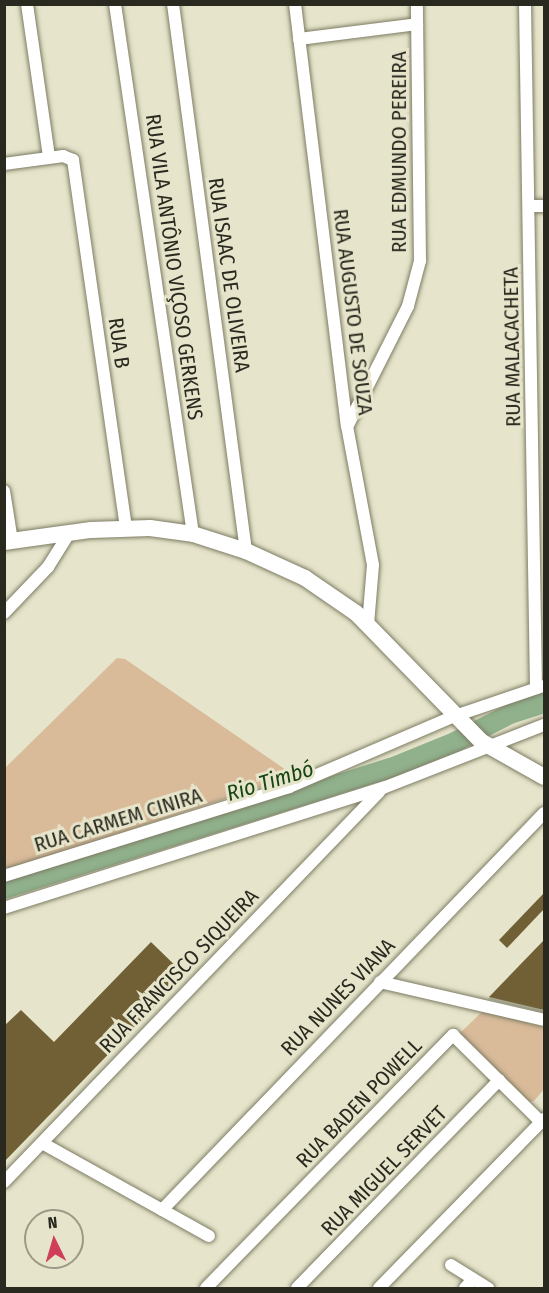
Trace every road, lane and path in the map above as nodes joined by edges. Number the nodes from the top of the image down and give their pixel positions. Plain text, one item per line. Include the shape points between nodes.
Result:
1 (27, 4) edge
2 (116, 4) edge
3 (173, 4) edge
4 (295, 4) edge
5 (417, 4) edge
6 (525, 4) edge
7 (417, 24) junction
8 (300, 39) junction
9 (49, 158) junction
10 (4, 164) edge
11 (529, 206) junction
12 (544, 206) edge
13 (347, 426) junction
14 (4, 491) edge
15 (126, 527) junction
16 (69, 533) junction
17 (193, 534) junction
18 (8, 542) edge
19 (540, 548) edge
20 (246, 551) junction
21 (4, 613) edge
22 (369, 624) junction
23 (540, 687) edge
24 (458, 719) junction
25 (544, 725) edge
26 (486, 745) junction
27 (544, 777) edge
28 (383, 788) junction
29 (544, 813) edge
30 (4, 876) edge
31 (4, 908) edge
32 (380, 982) junction
33 (544, 1020) edge
34 (499, 1080) junction
35 (543, 1121) edge
36 (42, 1143) junction
37 (4, 1182) edge
38 (162, 1210) junction
39 (209, 1236) dead end
40 (452, 1265) dead end
41 (469, 1284) edge
42 (206, 1288) edge
43 (297, 1288) edge
44 (379, 1288) edge
45 (488, 1288) edge

1 - 9 street
2 - 17 street, RUA VILA ANTÔNIO VIÇOSO GERKENS
3 - 20 street, RUA ISAAC DE OLIVEIRA
4 - 8 street, RUA AUGUSTO DE SOUZA
5 - 7 street, RUA EDMUNDO PEREIRA
6 - 11 street, RUA MALACACHETA
7 - 8 street
7 - 13 street, RUA EDMUNDO PEREIRA via 421,242 417,280 408,306
8 - 13 street, RUA AUGUSTO DE SOUZA
9 - 10 street
9 - 15 street, RUA B via 67,156 75,165
11 - 12 street
11 - 19 street, RUA MALACACHETA
13 - 22 street, RUA AUGUSTO DE SOUZA via 373,565
14 - 18 street
15 - 16 main road
15 - 17 main road
16 - 18 main road
16 - 21 street via 48,567
17 - 20 main road
19 - 23 street, RUA MALACACHETA
20 - 22 main road via 319,586
22 - 24 main road
23 - 24 street, RUA CARMEM CINIRA
24 - 26 main road
24 - 30 street, RUA CARMEM CINIRA via 289,787
25 - 26 street
26 - 27 main road
26 - 28 street
28 - 31 street
28 - 36 street, RUA FRANCISCO SIQUEIRA
29 - 32 street, RUA NUNES VIANA
32 - 33 street
32 - 38 street, RUA NUNES VIANA
34 - 35 street, RUA BADEN POWELL
34 - 42 street, RUA BADEN POWELL via 453,1035
34 - 43 street, RUA MIGUEL SERVET
35 - 44 street
36 - 37 street, RUA FRANCISCO SIQUEIRA
36 - 38 street
38 - 39 street
40 - 41 street
41 - 45 street

